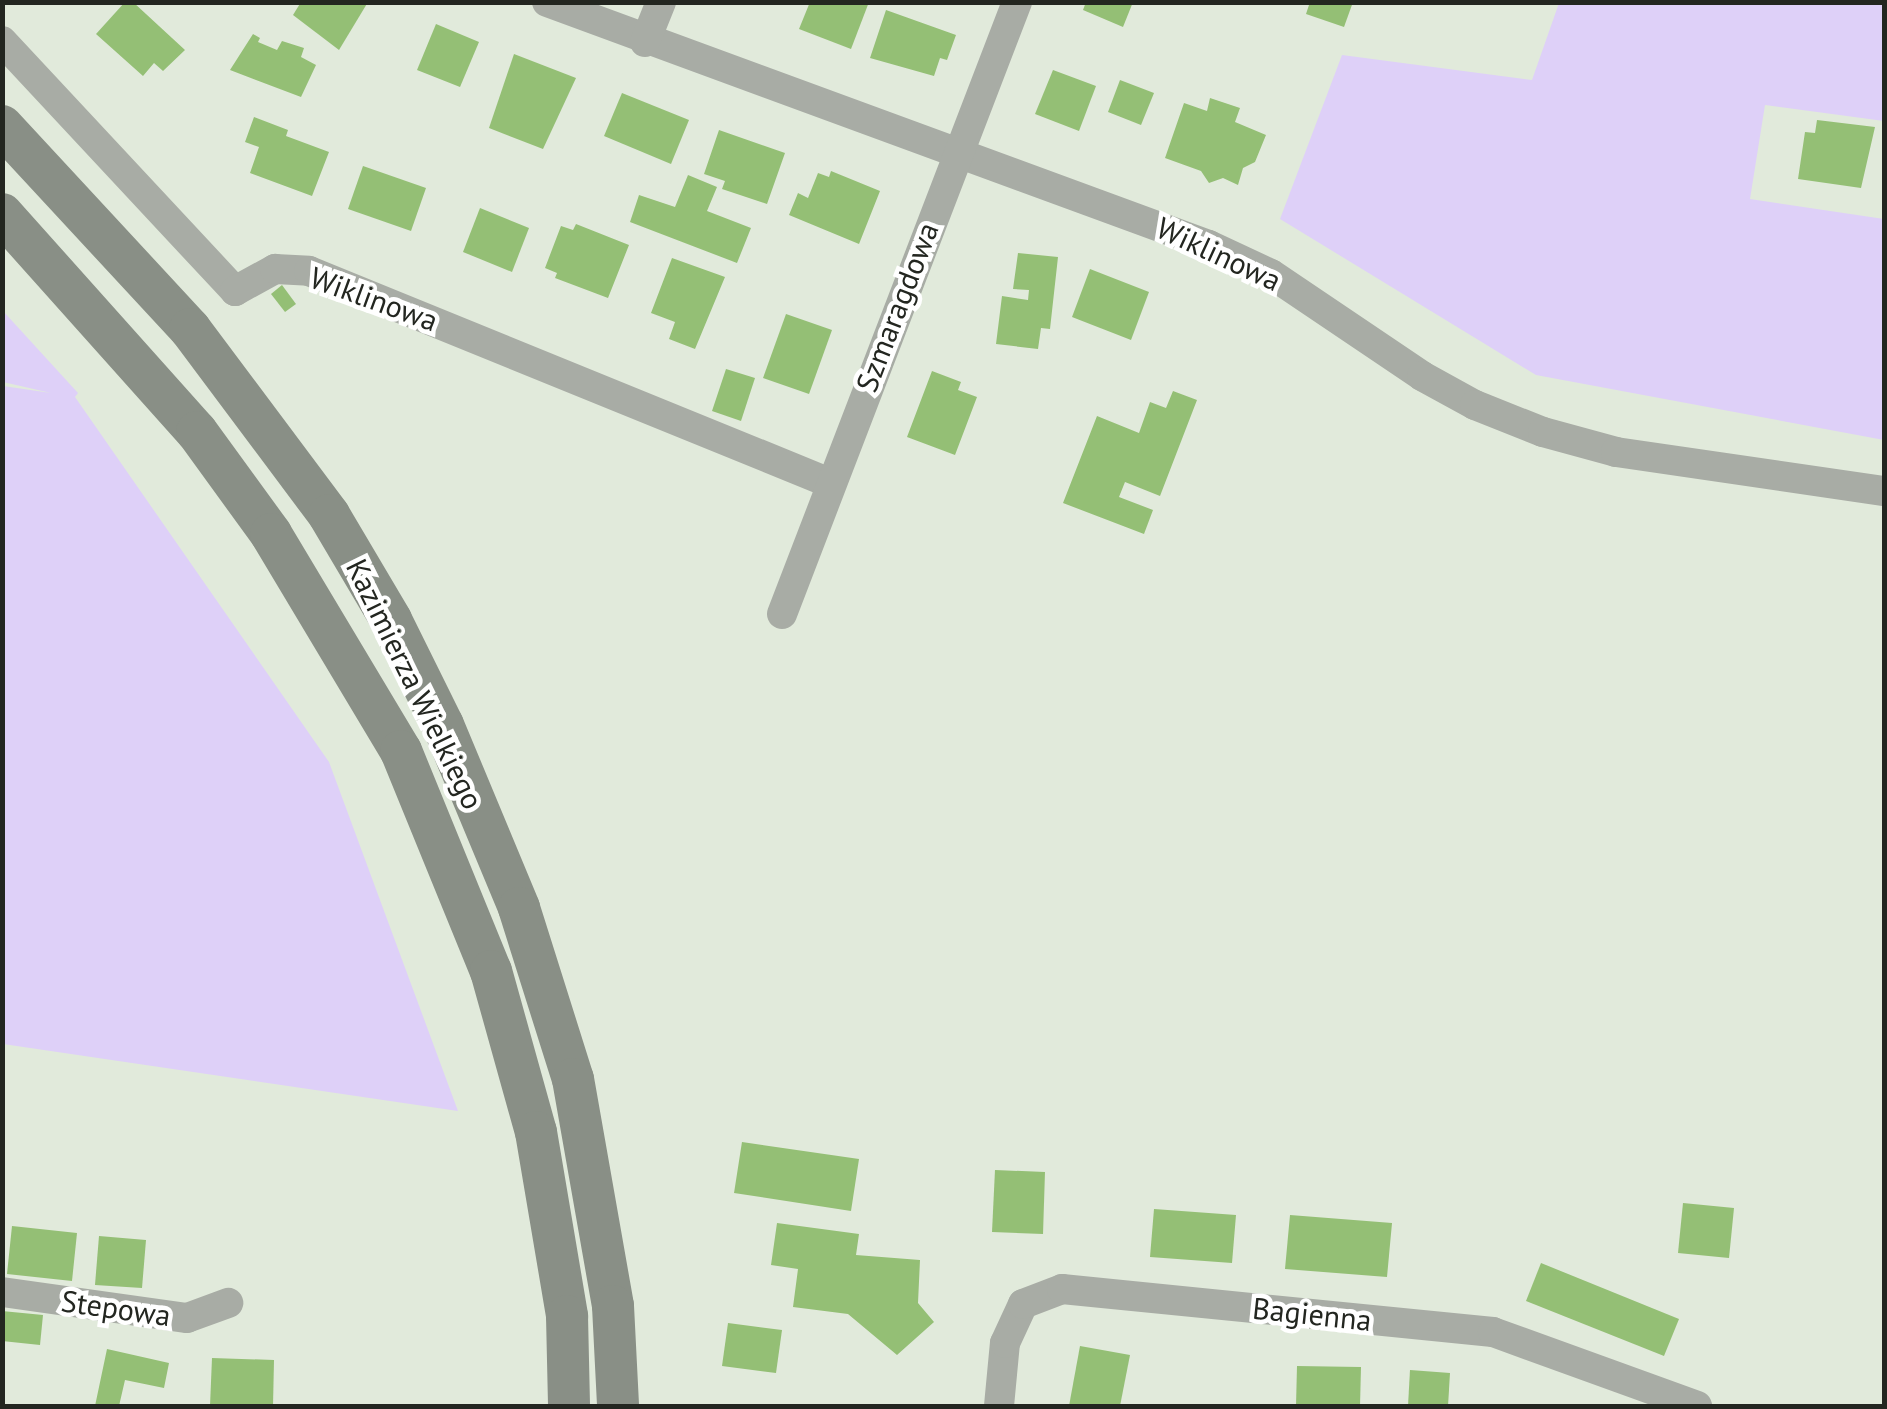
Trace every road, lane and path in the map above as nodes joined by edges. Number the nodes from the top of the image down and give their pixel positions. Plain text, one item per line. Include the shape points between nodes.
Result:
1 (547, 2) edge
2 (660, 2) edge
3 (1017, 2) edge
4 (2, 41) edge
5 (646, 42) junction
6 (2, 126) edge
7 (956, 155) junction
8 (2, 214) edge
9 (830, 483) junction
10 (1884, 491) edge
11 (782, 614) dead end
12 (2, 1292) edge
13 (228, 1303) dead end
14 (569, 1406) edge
15 (618, 1406) edge
16 (999, 1406) edge
17 (1697, 1406) edge

1 - 5 street, Wiklinowa
2 - 5 street
3 - 7 street, Szmaragdowa
4 - 9 street, Wiklinowa via 235,291 275,269 309,271
5 - 7 street, Wiklinowa
6 - 15 main road, Kazimierza Wielkiego via 190,329 329,514 443,725 520,908 573,1079 613,1306
7 - 9 street, Szmaragdowa
7 - 10 street, Wiklinowa via 1164,227 1256,267 1422,376 1544,432 1616,452
8 - 14 main road, Kazimierza Wielkiego via 196,432 271,534 401,751 492,970 536,1132 567,1316
9 - 11 street, Szmaragdowa
12 - 13 street, Stepowa via 187,1318
16 - 17 street, Bagienna via 1005,1343 1023,1304 1062,1290 1493,1332

